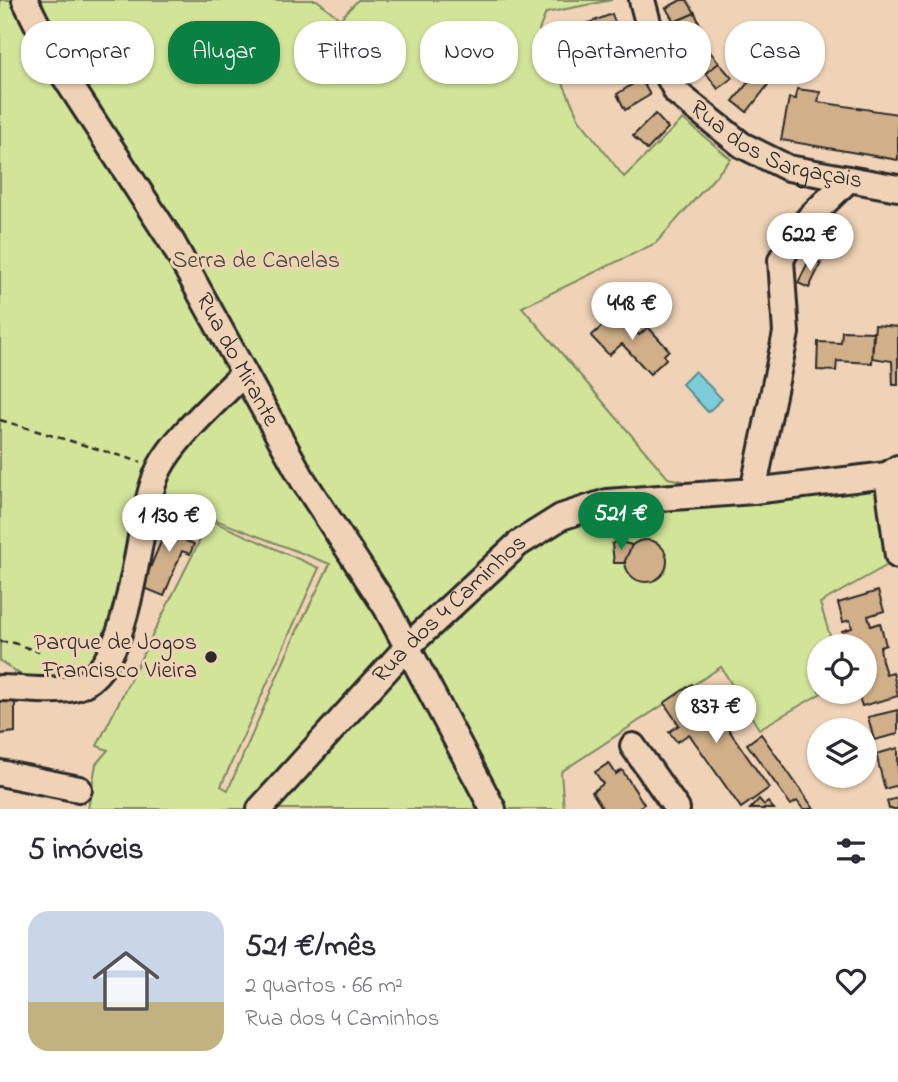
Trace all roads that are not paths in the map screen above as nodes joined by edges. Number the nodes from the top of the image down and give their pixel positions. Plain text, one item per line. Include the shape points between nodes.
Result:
1 (25, 0) edge
2 (642, 0) edge
3 (848, 180) junction
4 (898, 188) edge
5 (244, 373) junction
6 (892, 471) edge
7 (753, 491) junction
8 (898, 556) edge
9 (408, 646) junction
10 (0, 688) edge
11 (634, 746) dead end
12 (0, 773) edge
13 (79, 789) dead end
14 (260, 809) edge
15 (493, 809) edge
16 (677, 809) edge

1 - 5 street, Rua do Mirante via 59,68 172,242
2 - 3 street, Rua dos Sargaçais via 656,53 677,93 743,145 788,168
3 - 4 street, Rua dos Sargaçais
3 - 7 street via 810,217 781,260 786,333
5 - 9 street, Rua do Mirante via 303,480
5 - 10 street via 159,468 117,636 100,668 79,686
6 - 7 street, Rua dos 4 Caminhos
6 - 8 street
7 - 9 street, Rua dos 4 Caminhos via 607,502 561,517 518,544
9 - 14 street, Rua dos 4 Caminhos
9 - 15 street, Rua do Mirante
11 - 16 street
12 - 13 street

